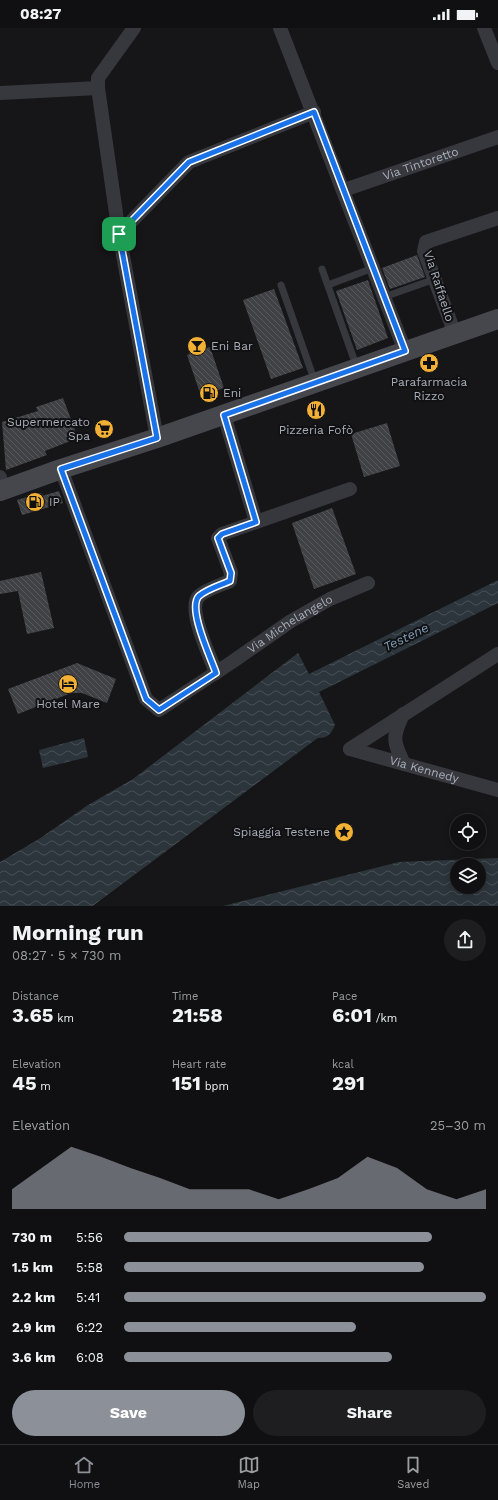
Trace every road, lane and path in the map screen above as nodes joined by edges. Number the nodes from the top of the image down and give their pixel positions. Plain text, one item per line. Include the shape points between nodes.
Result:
1 (134, 28) edge
2 (280, 28) edge
3 (490, 33) edge
4 (498, 63) edge
5 (98, 88) junction
6 (0, 93) edge
7 (314, 112) junction
8 (498, 137) edge
9 (344, 190) junction
10 (498, 218) edge
11 (119, 234) junction
12 (373, 268) junction
13 (322, 269) dead end
14 (434, 279) junction
15 (281, 285) dead end
16 (328, 285) junction
17 (384, 297) junction
18 (498, 319) edge
19 (455, 334) junction
20 (405, 351) junction
21 (357, 368) junction
22 (315, 383) junction
23 (224, 415) junction
24 (157, 438) junction
25 (61, 469) junction
26 (0, 486) edge
27 (350, 489) dead end
28 (256, 522) junction
29 (368, 583) dead end
30 (498, 654) edge
31 (216, 673) junction
32 (403, 714) junction
33 (404, 764) junction
34 (498, 790) edge

1 - 5 street via 98,78
2 - 7 street
3 - 4 street
5 - 6 street
5 - 11 street
7 - 9 street
7 - 11 street via 189,162
8 - 9 street, Via Tintoretto
9 - 12 street
10 - 14 street, Via Raffaello via 426,242 424,251
11 - 24 street
12 - 16 lane
12 - 17 street
13 - 16 lane
14 - 17 lane
14 - 19 street, Via Raffaello
15 - 22 lane
16 - 21 lane
17 - 20 street
18 - 19 main road
19 - 20 main road
20 - 21 main road
21 - 22 main road
22 - 23 main road
23 - 24 main road
23 - 28 street
24 - 25 main road
25 - 26 main road
25 - 31 street, Via Michelangelo via 146,699 159,710
27 - 28 street
28 - 31 street via 222,534 218,538 231,573 230,581 199,596 196,601 195,616
29 - 31 street, Via Michelangelo via 330,599 291,621
30 - 32 street
32 - 33 street via 395,732 396,746
32 - 33 street, Via Kennedy via 350,749
33 - 34 street, Via Kennedy

